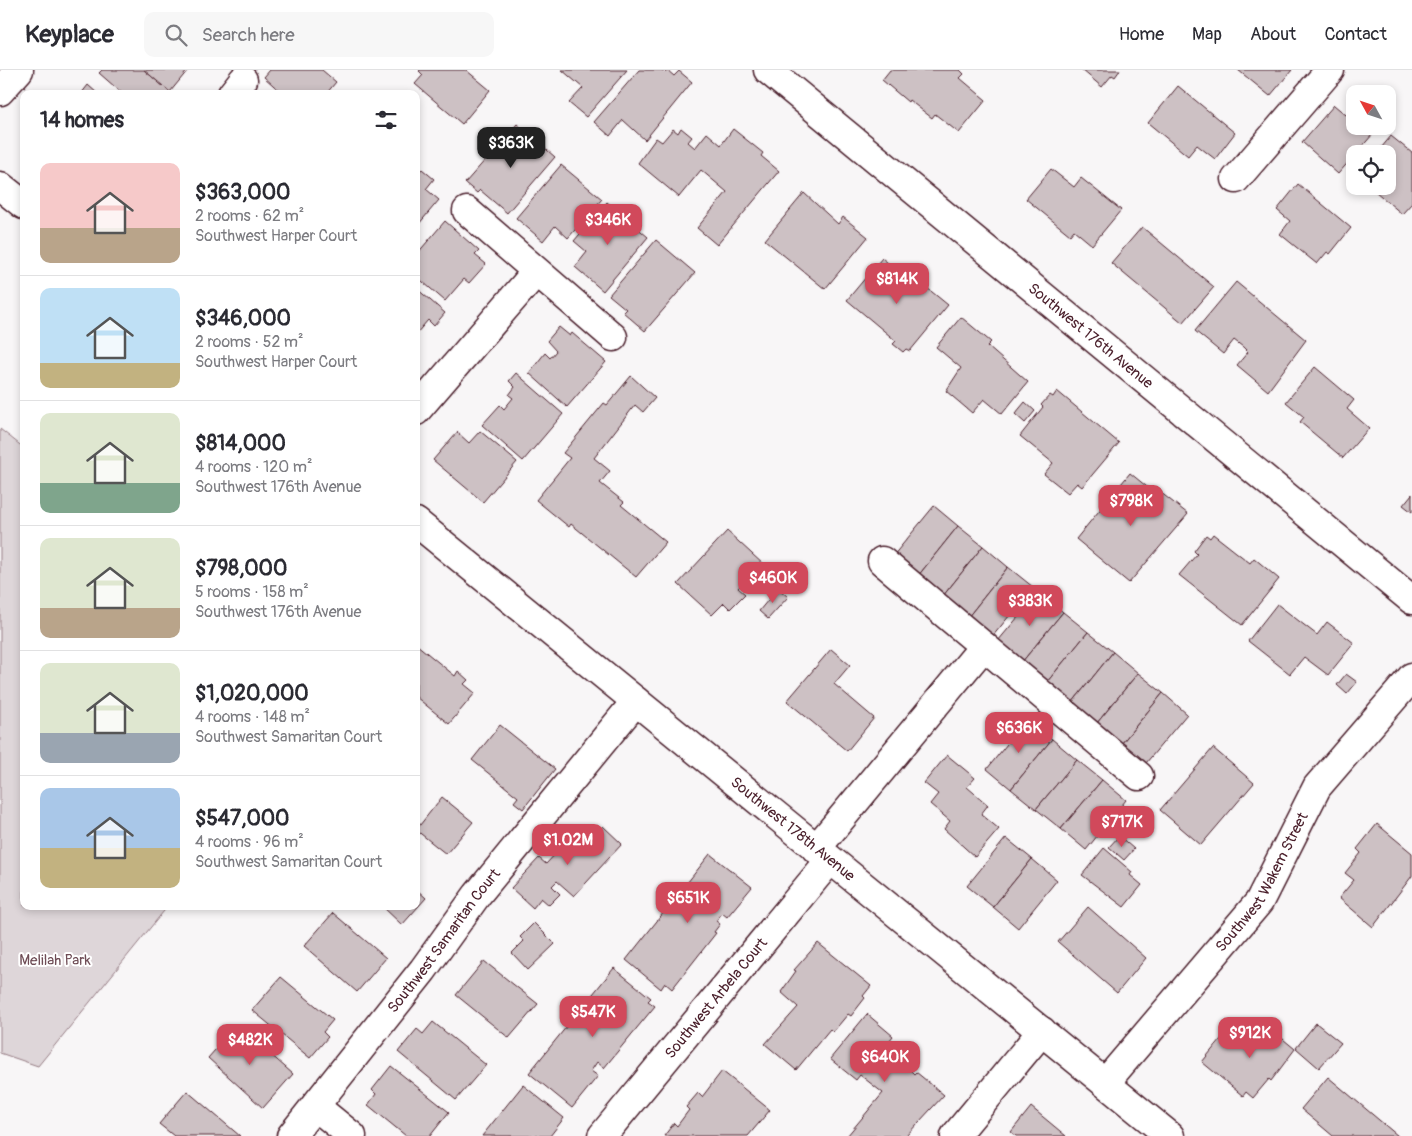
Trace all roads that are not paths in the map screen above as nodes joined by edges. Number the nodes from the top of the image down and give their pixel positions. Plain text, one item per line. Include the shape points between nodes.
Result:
1 (19, 70) edge
2 (768, 70) edge
3 (1330, 70) edge
4 (0, 91) edge
5 (1236, 179) dead end
6 (0, 186) edge
7 (20, 202) edge
8 (467, 211) dead end
9 (536, 272) junction
10 (613, 336) dead end
11 (420, 406) edge
12 (420, 525) edge
13 (882, 561) dead end
14 (1412, 600) edge
15 (984, 646) junction
16 (1412, 677) edge
17 (636, 701) junction
18 (1139, 776) dead end
19 (823, 855) junction
20 (1042, 1031) junction
21 (1106, 1083) junction
22 (315, 1106) junction
23 (292, 1136) edge
24 (352, 1136) edge
25 (602, 1136) edge
26 (955, 1136) edge
27 (1170, 1136) edge

1 - 4 street
2 - 14 street, Southwest 176th Avenue
3 - 5 street
6 - 7 street
8 - 9 street
9 - 10 street
9 - 11 street
12 - 17 street, Southwest 178th Avenue
13 - 15 street
15 - 18 street
15 - 19 street, Southwest Arbela Court
16 - 21 street, Southwest Wakem Street via 1317,787 1259,902
17 - 19 street, Southwest 178th Avenue
17 - 22 street, Southwest Samaritan Court via 477,895 423,970
19 - 20 street, Southwest 178th Avenue
19 - 25 street, Southwest Arbela Court
20 - 21 street, Southwest 178th Avenue
20 - 26 street
21 - 27 street, Southwest 178th Avenue
22 - 23 street, Southwest Samaritan Court
22 - 24 street

